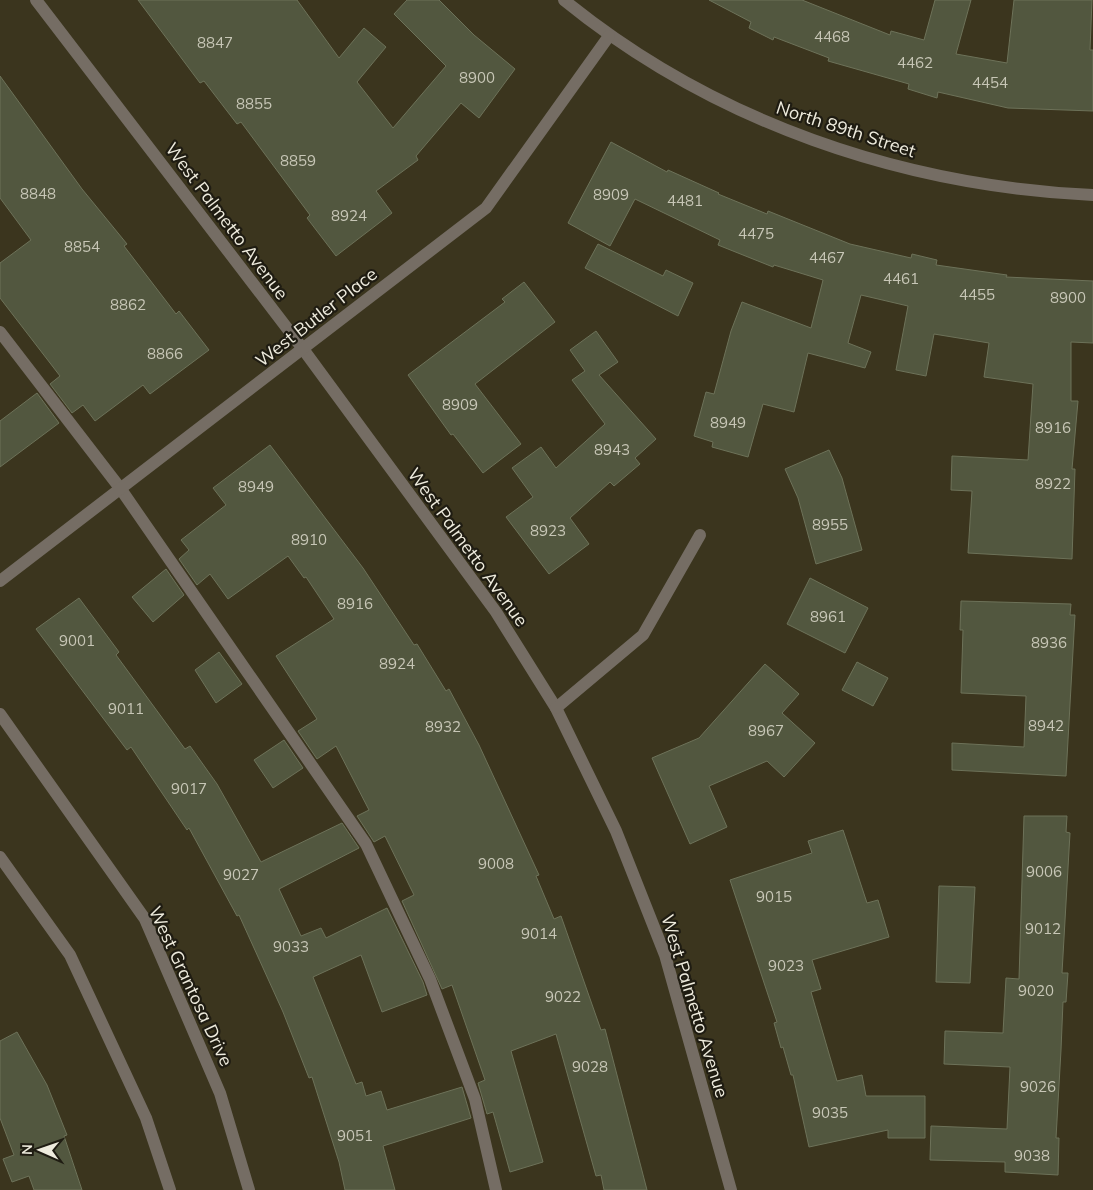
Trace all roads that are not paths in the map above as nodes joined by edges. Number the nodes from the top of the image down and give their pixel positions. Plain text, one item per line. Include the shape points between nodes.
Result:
1 (36, 0) edge
2 (564, 0) edge
3 (609, 36) junction
4 (1093, 195) edge
5 (0, 332) edge
6 (303, 349) junction
7 (120, 488) junction
8 (700, 535) dead end
9 (0, 581) edge
10 (556, 708) junction
11 (0, 714) edge
12 (0, 857) edge
13 (170, 1190) edge
14 (249, 1190) edge
15 (496, 1190) edge
16 (731, 1190) edge

1 - 6 street, West Palmetto Avenue
2 - 3 street, North 89th Street
3 - 4 street, North 89th Street via 740,112 881,163 975,184
3 - 6 street, West Butler Place via 486,208
5 - 7 street
6 - 7 street, West Butler Place
6 - 10 street, West Palmetto Avenue via 496,612
7 - 9 street, West Butler Place
7 - 15 street via 366,844 430,979 475,1099
8 - 10 street via 643,635
10 - 16 street, West Palmetto Avenue via 616,830 665,955
11 - 14 street, West Grantosa Drive via 144,920 220,1093
12 - 13 street via 70,955 146,1118

